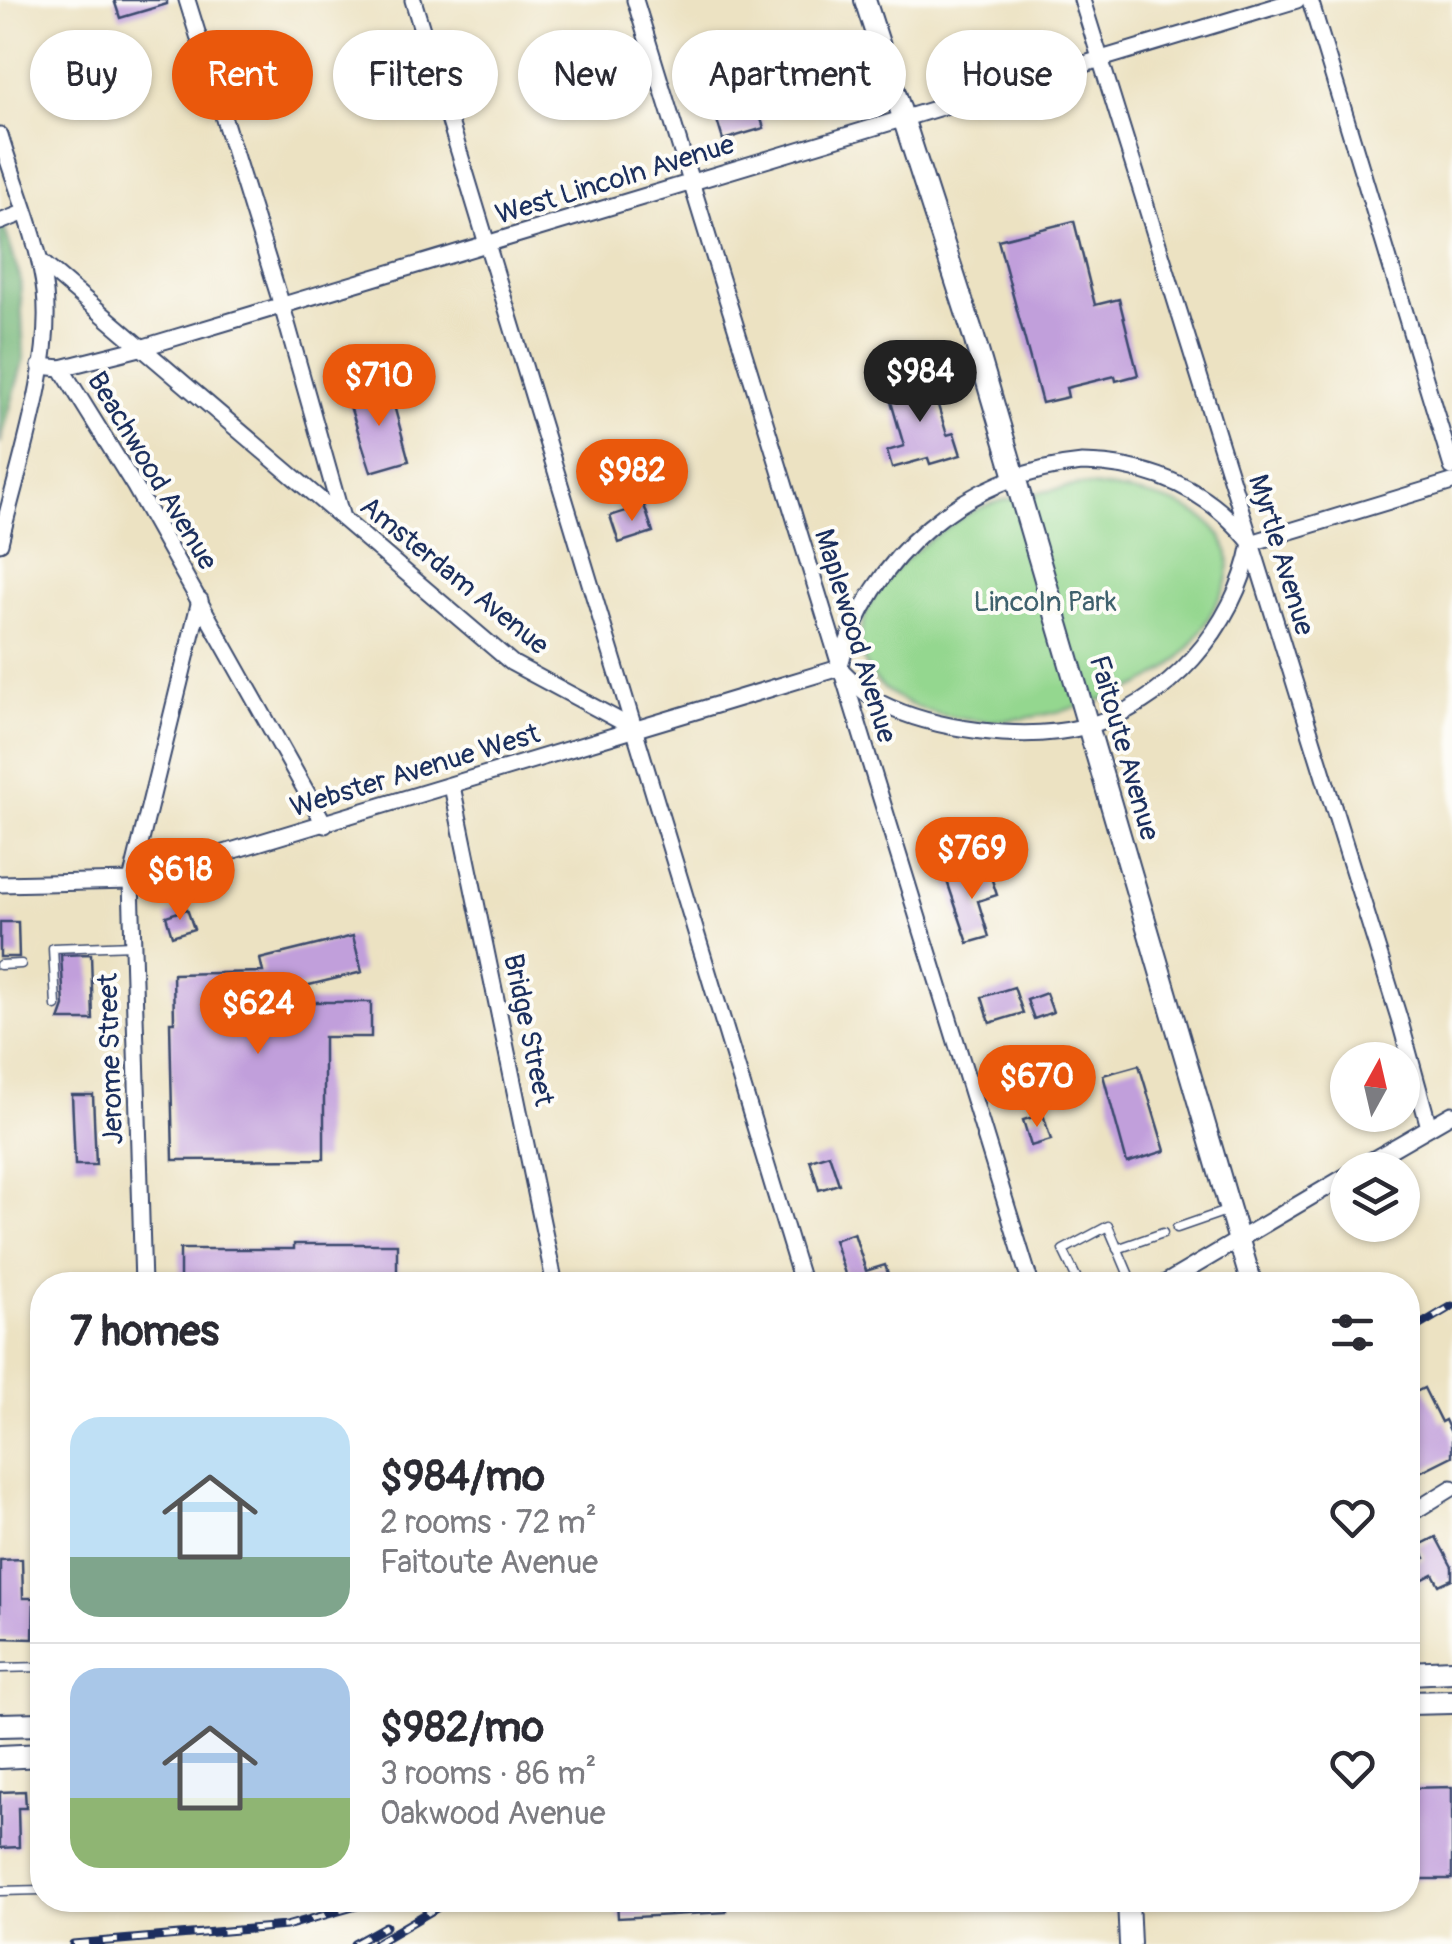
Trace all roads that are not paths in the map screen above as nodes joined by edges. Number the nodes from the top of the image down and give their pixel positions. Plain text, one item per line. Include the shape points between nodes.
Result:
1 (187, 0) edge
2 (412, 0) edge
3 (636, 0) edge
4 (865, 0) edge
5 (1082, 0) edge
6 (1298, 0) edge
7 (1310, 0) edge
8 (875, 30) edge
9 (1100, 60) junction
10 (906, 118) edge
11 (900, 120) edge
12 (903, 120) edge
13 (0, 136) edge
14 (692, 183) junction
15 (24, 213) junction
16 (0, 222) edge
17 (488, 244) junction
18 (40, 261) junction
19 (282, 306) junction
20 (144, 347) junction
21 (40, 366) junction
22 (61, 368) junction
23 (1452, 467) edge
24 (1015, 478) junction
25 (1452, 482) edge
26 (342, 518) junction
27 (0, 543) edge
28 (1251, 544) junction
29 (200, 600) junction
30 (838, 668) junction
31 (1088, 726) junction
32 (635, 729) junction
33 (452, 786) junction
34 (325, 825) junction
35 (132, 881) junction
36 (0, 884) edge
37 (134, 945) junction
38 (21, 964) dead end
39 (0, 965) edge
40 (56, 1006) dead end
41 (1452, 1114) edge
42 (1430, 1127) junction
43 (1387, 1152) edge
44 (1330, 1185) edge
45 (1230, 1210) junction
46 (1176, 1228) dead end
47 (1162, 1233) dead end
48 (1238, 1239) junction
49 (1118, 1249) junction
50 (143, 1272) edge
51 (552, 1272) edge
52 (799, 1272) edge
53 (1027, 1272) edge
54 (1074, 1272) edge
55 (1128, 1272) edge
56 (1183, 1272) edge
57 (1248, 1272) edge
58 (1452, 1488) edge
59 (1420, 1508) edge
60 (30, 1667) edge
61 (0, 1668) edge
62 (1452, 1671) edge
63 (1420, 1672) edge
64 (1452, 1702) edge
65 (1420, 1703) edge
66 (30, 1725) edge
67 (0, 1726) edge
68 (30, 1756) edge
69 (0, 1757) edge
70 (30, 1890) edge
71 (0, 1891) edge
72 (1128, 1912) edge
73 (1130, 1944) edge

1 - 19 street
2 - 17 street
3 - 14 street, Maplewood Avenue
4 - 8 street, Faitoute Avenue
5 - 9 street, Myrtle Avenue
6 - 9 street, West Lincoln Avenue
7 - 23 street
9 - 10 street, West Lincoln Avenue
9 - 28 street, Myrtle Avenue
11 - 14 street, West Lincoln Avenue
12 - 24 street, Faitoute Avenue
13 - 15 street
14 - 17 street, West Lincoln Avenue
14 - 30 street, Maplewood Avenue
15 - 16 street
15 - 18 street
17 - 19 street, West Lincoln Avenue
17 - 32 street
18 - 20 street, Amsterdam Avenue
18 - 21 street via 46,311
19 - 20 street, West Lincoln Avenue
19 - 26 street
20 - 22 street, West Lincoln Avenue
20 - 26 street, Amsterdam Avenue
21 - 22 street, Beachwood Avenue
21 - 27 street
22 - 29 street, Beachwood Avenue
24 - 28 street via 1082,463 1145,470 1202,497
24 - 30 street via 963,502 895,559 861,607
24 - 31 street, Faitoute Avenue
25 - 28 street
26 - 32 street, Amsterdam Avenue via 512,662
28 - 31 street via 1237,594 1193,659 1153,693
28 - 42 street, Myrtle Avenue
29 - 34 street, Beachwood Avenue
29 - 35 street, Jerome Street
30 - 31 street via 876,702 946,725 1020,733
30 - 32 street, Webster Avenue West
30 - 53 street, Maplewood Avenue
31 - 45 street, Faitoute Avenue
32 - 33 street, Webster Avenue West
32 - 52 street
33 - 34 street, Webster Avenue West
33 - 51 street, Bridge Street
34 - 35 street, Webster Avenue West
35 - 36 street, Webster Avenue West
35 - 37 street, Jerome Street
37 - 40 lane via 53,948
37 - 50 street, Jerome Street
38 - 39 lane
41 - 42 street
42 - 43 street
44 - 48 street
45 - 46 lane
45 - 48 street, Faitoute Avenue
47 - 49 lane
48 - 56 street
48 - 57 street, Faitoute Avenue
49 - 54 lane via 1108,1226 1064,1250
49 - 55 lane
58 - 59 street
60 - 61 lane
62 - 63 main road
64 - 65 main road
66 - 67 main road
68 - 69 main road
70 - 71 lane
72 - 73 street

